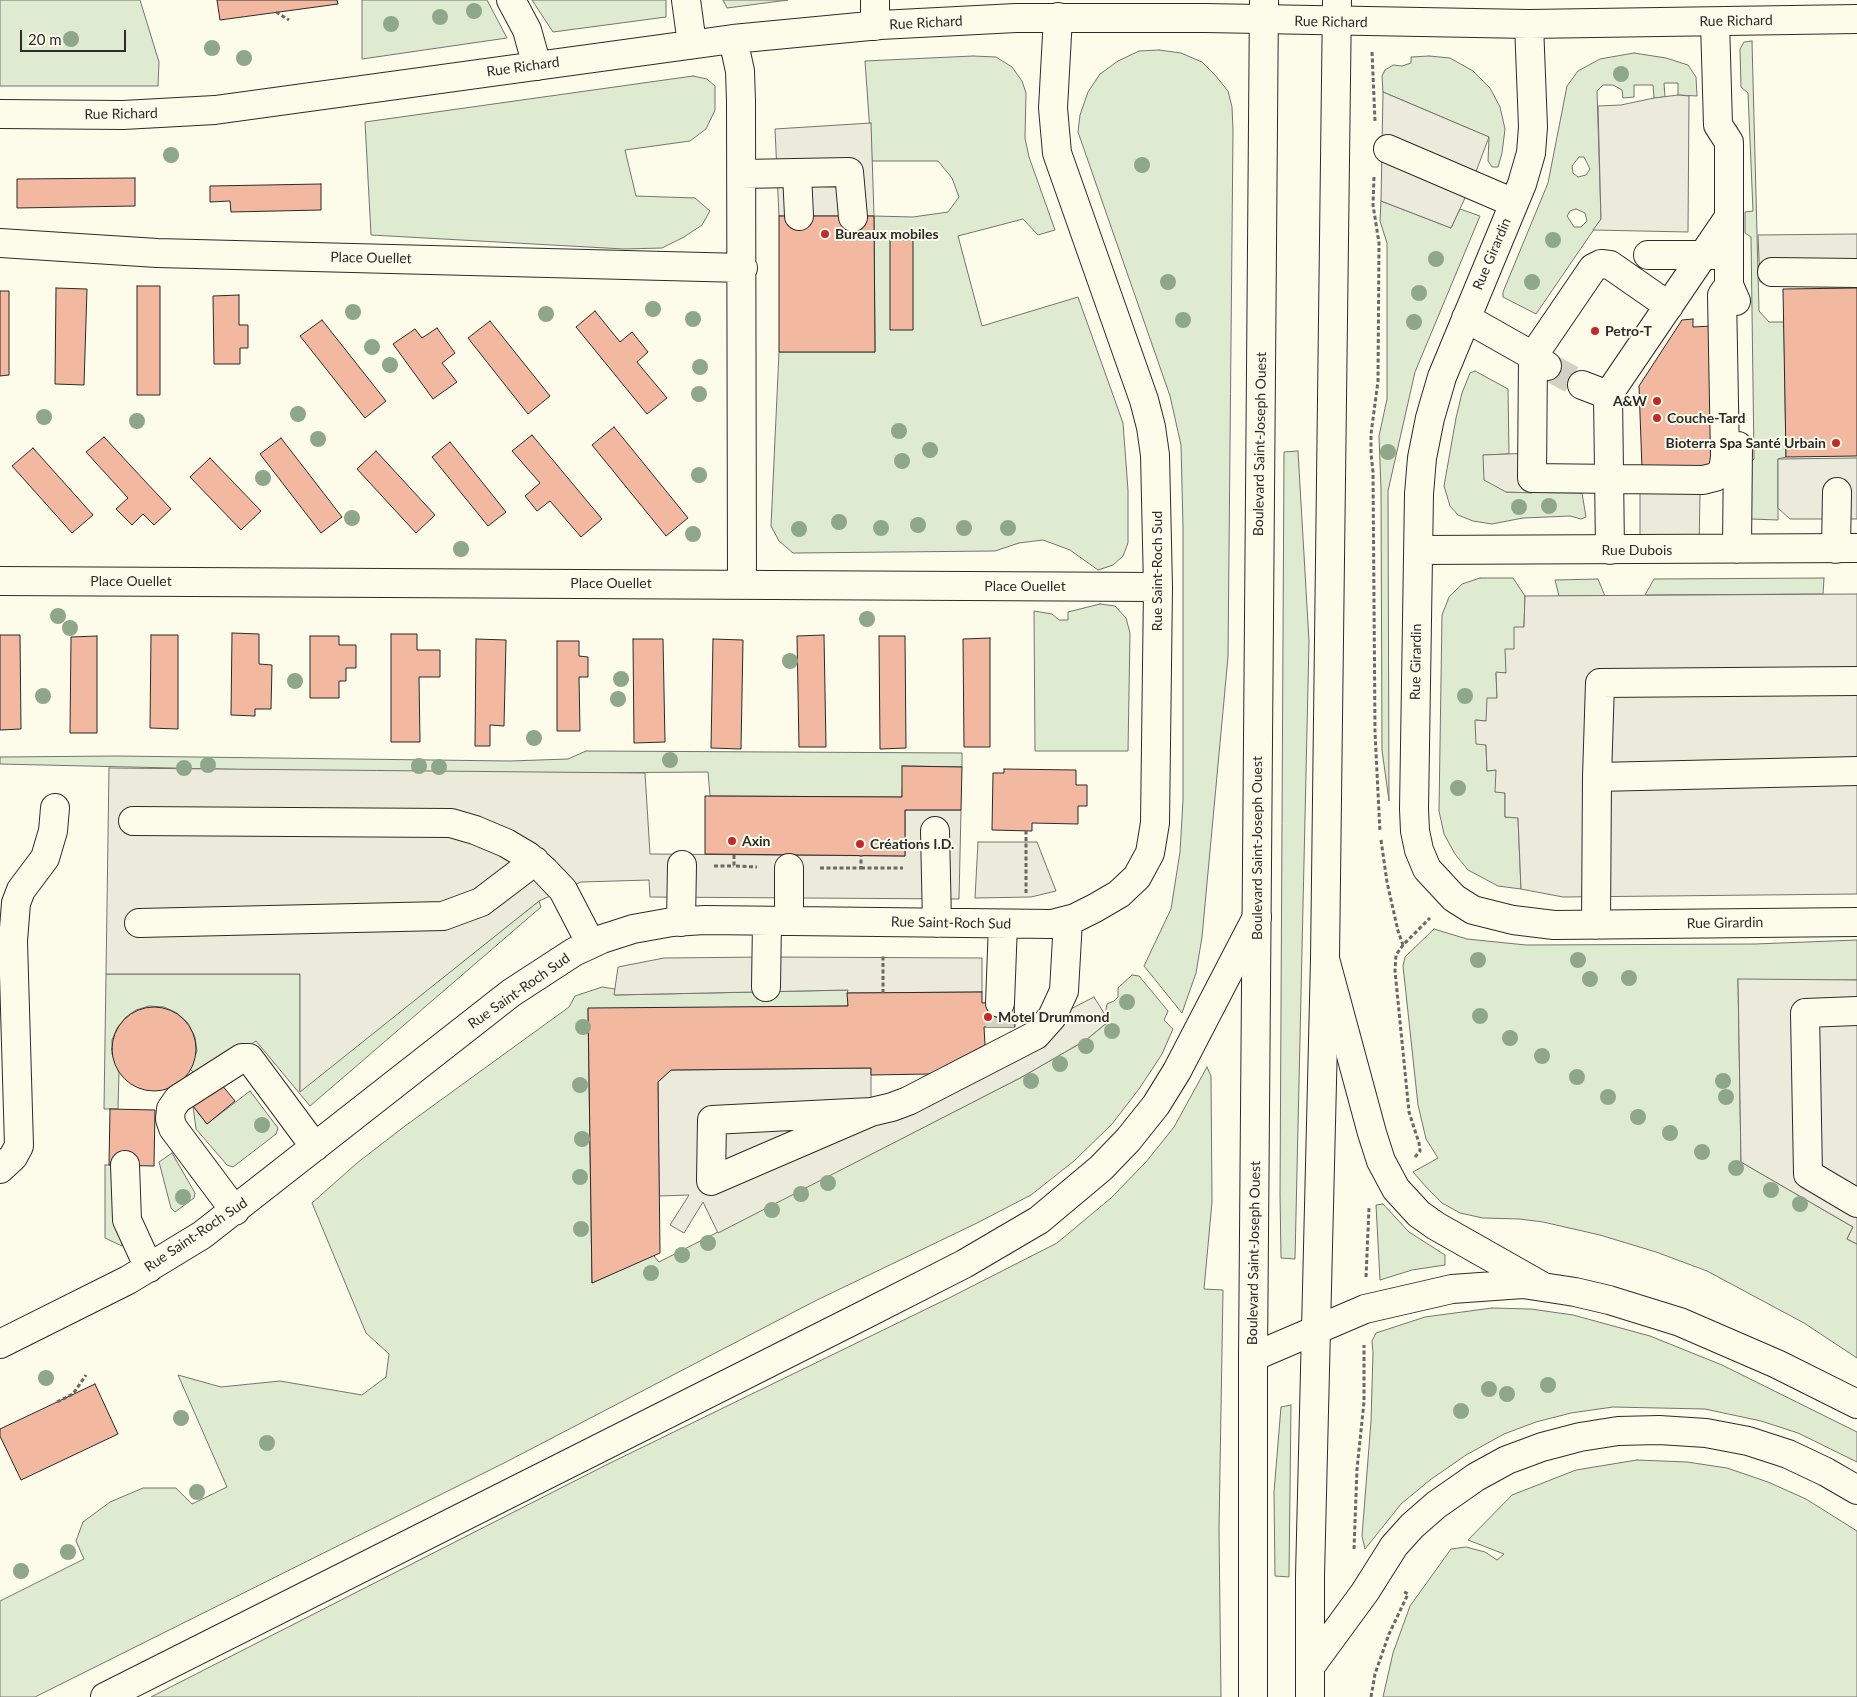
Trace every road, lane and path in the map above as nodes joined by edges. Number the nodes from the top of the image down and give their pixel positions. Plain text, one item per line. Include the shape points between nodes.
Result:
1 (511, 0) edge
2 (686, 0) edge
3 (1016, 9) edge
4 (1131, 9) edge
5 (1263, 10) edge
6 (1337, 11) edge
7 (1617, 11) edge
8 (276, 12) dead end
9 (875, 13) edge
10 (1058, 17) junction
11 (1857, 19) edge
12 (289, 20) dead end
13 (1714, 22) junction
14 (1529, 24) junction
15 (733, 39) junction
16 (692, 44) junction
17 (537, 66) junction
18 (1372, 80) dead end
19 (0, 114) edge
20 (1375, 125) dead end
21 (1381, 159) joint
22 (797, 173) junction
23 (742, 174) junction
24 (1514, 203) junction
25 (799, 216) dead end
26 (853, 217) dead end
27 (0, 243) edge
28 (1648, 255) dead end
29 (1716, 255) junction
30 (743, 268) junction
31 (1772, 272) dead end
32 (1857, 273) edge
33 (1729, 285) junction
34 (1669, 306) junction
35 (1466, 318) junction
36 (1540, 361) junction
37 (1582, 385) tunnel mouth
38 (1608, 395) junction
39 (1609, 479) junction
40 (1837, 492) dead end
41 (1847, 548) edge
42 (1737, 549) junction
43 (1418, 550) junction
44 (1610, 550) junction
45 (0, 580) edge
46 (742, 584) junction
47 (1158, 588) junction
48 (1857, 681) edge
49 (1857, 771) edge
50 (1597, 776) junction
51 (55, 808) dead end
52 (133, 821) dead end
53 (1026, 831) dead end
54 (935, 832) dead end
55 (861, 855) dead end
56 (535, 861) junction
57 (682, 865) dead end
58 (789, 868) joint
59 (861, 868) junction
60 (936, 868) junction
61 (1257, 917) junction
62 (1068, 920) junction
63 (778, 921) junction
64 (681, 922) junction
65 (883, 922) junction
66 (1425, 922) dead end
67 (1857, 922) edge
68 (139, 923) dead end
69 (937, 923) junction
70 (1014, 925) junction
71 (1596, 925) junction
72 (7, 941) edge
73 (591, 944) junction
74 (1403, 945) junction
75 (1325, 959) junction
76 (766, 987) dead end
77 (883, 993) dead end
78 (1857, 1011) edge
79 (999, 1054) junction
80 (871, 1112) junction
81 (1419, 1143) dead end
82 (315, 1147) junction
83 (125, 1165) dead end
84 (0, 1169) edge
85 (1857, 1203) edge
86 (1369, 1206) dead end
87 (235, 1211) junction
88 (149, 1268) junction
89 (1366, 1282) dead end
90 (1541, 1286) junction
91 (1316, 1328) junction
92 (0, 1344) edge
93 (1364, 1353) dead end
94 (1253, 1357) junction
95 (86, 1375) dead end
96 (57, 1402) dead end
97 (1857, 1404) edge
98 (1857, 1490) edge
99 (1354, 1525) dead end
100 (1404, 1604) dead end
101 (1310, 1666) junction
102 (105, 1697) edge
103 (1253, 1697) edge
104 (1310, 1697) edge
105 (1371, 1697) edge

1 - 17 main road via 527,30
2 - 16 main road
3 - 9 main road, Rue Richard
3 - 10 main road, Rue Richard
4 - 5 main road, Rue Richard
4 - 10 main road, Rue Richard
5 - 6 main road, Rue Richard
5 - 61 main road, Boulevard Saint-Joseph Ouest
6 - 14 main road, Rue Richard
6 - 75 main road
7 - 13 main road, Rue Richard
7 - 14 main road, Rue Richard
8 - 12 path
9 - 15 main road, Rue Richard
10 - 47 main road, Rue Saint-Roch Sud via 1054,138 1151,427 1156,481
11 - 13 main road, Rue Richard
13 - 29 main road via 1718,125 1729,142 1729,217
14 - 24 main road, Rue Girardin via 1531,153
15 - 16 main road, Rue Richard
15 - 23 main road via 740,72
16 - 17 main road, Rue Richard
17 - 19 main road, Rue Richard via 215,110 161,114
18 - 20 path
21 - 24 main road
21 - 74 path via 1373,205 1379,260 1378,381 1371,434 1375,732 1387,882
22 - 23 main road
22 - 25 main road
22 - 26 main road via 849,172
23 - 30 main road
24 - 35 main road, Rue Girardin
27 - 30 main road, Place Ouellet via 157,253
28 - 29 main road
29 - 33 main road
29 - 34 main road
30 - 46 main road
31 - 32 main road
33 - 39 main road via 1722,295 1726,458 1723,470 1715,477 1703,480
33 - 42 main road via 1738,305
34 - 36 main road via 1610,265 1601,264 1593,268
34 - 38 main road
35 - 36 main road
35 - 43 main road, Rue Girardin via 1442,377 1430,418 1420,485
36 - 39 main road via 1532,478
37 - 38 main road
38 - 39 main road
39 - 44 main road
40 - 41 main road
41 - 42 main road, Rue Dubois
42 - 44 main road, Rue Dubois
43 - 44 main road, Rue Dubois
43 - 71 main road, Rue Girardin via 1415,831 1427,869 1454,898 1473,910 1495,917 1554,925
45 - 46 main road, Place Ouellet
46 - 47 main road, Place Ouellet
47 - 62 main road, Rue Saint-Roch Sud via 1155,823 1150,853 1137,877 1119,894
48 - 50 main road via 1600,683
49 - 50 main road
50 - 71 main road
51 - 72 main road via 53,831 45,858 21,890
52 - 56 main road via 451,823 506,843
53 - 70 path
54 - 60 main road
55 - 59 path
56 - 68 main road via 482,902 443,916
56 - 73 main road via 559,885
57 - 64 main road
58 - 59 path
58 - 63 main road
59 - 60 path
60 - 69 main road
61 - 94 main road, Boulevard Saint-Joseph Ouest
61 - 102 main road via 1156,1105 1102,1168 1039,1220 964,1264 869,1313
62 - 70 main road, Rue Saint-Roch Sud via 1052,924
62 - 79 main road via 1067,977 1052,1018 1036,1034
63 - 64 main road, Rue Saint-Roch Sud
63 - 65 main road, Rue Saint-Roch Sud
63 - 76 main road
64 - 73 main road, Rue Saint-Roch Sud via 633,929
65 - 69 main road, Rue Saint-Roch Sud
65 - 77 path
66 - 74 path
67 - 71 main road, Rue Girardin
69 - 70 main road, Rue Saint-Roch Sud
70 - 79 main road via 1000,1015
72 - 84 main road via 19,1146
73 - 82 main road, Rue Saint-Roch Sud via 542,971 511,993
74 - 81 path via 1396,955 1395,971 1409,1112
75 - 90 main road via 1372,1133 1381,1161 1396,1189 1419,1214 1436,1226
75 - 91 main road
78 - 85 main road via 1805,1013 1808,1174
79 - 80 main road via 908,1101
80 - 80 main road via 712,1120 711,1181 818,1135
82 - 87 main road, Rue Saint-Roch Sud
82 - 87 main road via 250,1058 242,1058 178,1099 171,1109 170,1119 174,1128
83 - 88 main road via 126,1220
86 - 89 path
87 - 88 main road, Rue Saint-Roch Sud
88 - 92 main road, Rue Saint-Roch Sud
90 - 91 main road via 1452,1289 1365,1309
90 - 97 main road via 1609,1300 1680,1322 1777,1364
91 - 94 main road
91 - 101 main road
93 - 99 path via 1364,1402
94 - 103 main road, Boulevard Saint-Joseph Ouest
95 - 96 path via 73,1394
98 - 101 main road via 1788,1454 1748,1441 1706,1433 1618,1431 1542,1447 1507,1460 1476,1477 1418,1520 1394,1546 1365,1592
100 - 105 path via 1389,1634
101 - 104 main road

